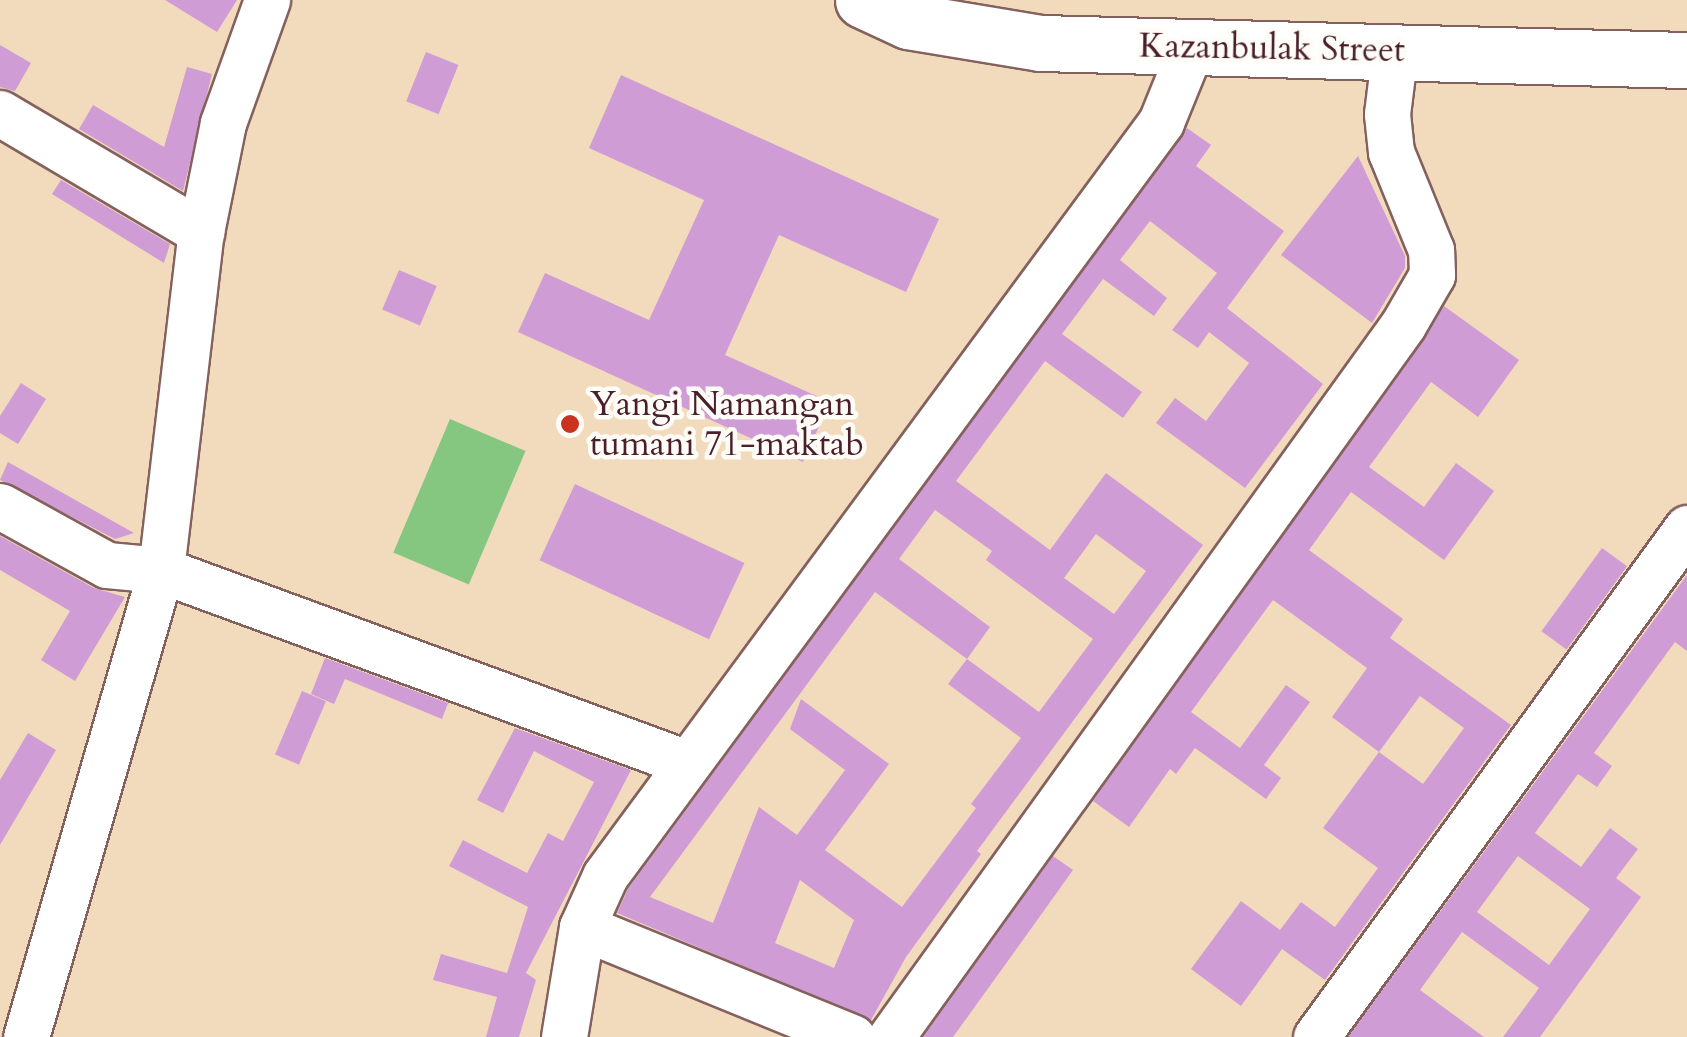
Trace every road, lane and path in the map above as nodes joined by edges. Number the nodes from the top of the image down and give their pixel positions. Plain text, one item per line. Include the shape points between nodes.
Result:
1 (267, 0) edge
2 (897, 7) edge
3 (1191, 48) junction
4 (1395, 50) junction
5 (1687, 60) edge
6 (0, 113) edge
7 (201, 232) junction
8 (0, 506) edge
9 (1687, 528) edge
10 (161, 570) junction
11 (687, 762) junction
12 (582, 927) junction
13 (26, 1037) edge
14 (564, 1037) edge
15 (852, 1037) edge
16 (890, 1037) edge
17 (1316, 1037) edge

1 - 7 street via 224,123
2 - 3 main road, Kazanbulak Street via 1041,43
3 - 4 main road, Kazanbulak Street
3 - 11 street via 1161,122
4 - 5 main road, Kazanbulak Street
4 - 16 street via 1386,114 1392,152 1431,250 1432,275 1368,374
6 - 7 street
7 - 10 street
8 - 10 street via 108,565
9 - 17 street
10 - 11 street
10 - 13 street
11 - 12 street via 606,876
12 - 14 street
12 - 15 street

